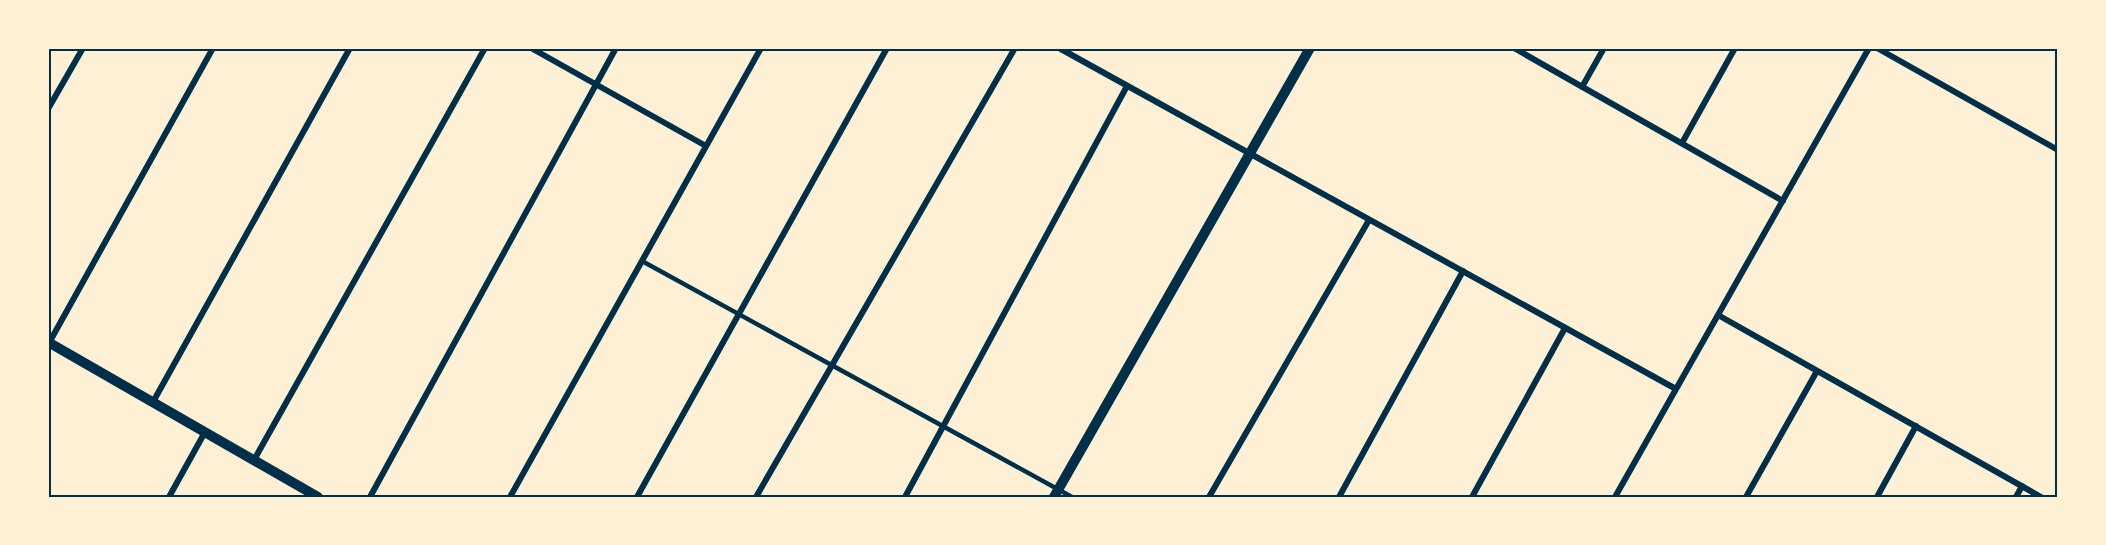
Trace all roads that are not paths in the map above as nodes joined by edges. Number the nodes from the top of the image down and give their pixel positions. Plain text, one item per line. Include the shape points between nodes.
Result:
1 (83, 48) edge
2 (213, 48) edge
3 (350, 48) edge
4 (485, 48) edge
5 (531, 48) edge
6 (616, 48) edge
7 (761, 48) edge
8 (887, 48) edge
9 (1015, 48) edge
10 (1059, 48) edge
11 (1310, 48) edge
12 (1514, 48) edge
13 (1604, 48) edge
14 (1735, 48) edge
15 (1869, 48) edge
16 (1877, 48) edge
17 (596, 84) junction
18 (1128, 86) junction
19 (1582, 87) junction
20 (48, 109) edge
21 (1682, 143) junction
22 (706, 146) junction
23 (2058, 150) edge
24 (1250, 153) junction
25 (1783, 201) junction
26 (1369, 220) junction
27 (642, 261) junction
28 (1463, 271) junction
29 (739, 315) junction
30 (1718, 315) junction
31 (1565, 328) junction
32 (48, 343) edge
33 (832, 366) junction
34 (1817, 371) junction
35 (1676, 389) junction
36 (153, 402) junction
37 (1916, 426) junction
38 (943, 427) junction
39 (205, 432) junction
40 (254, 460) junction
41 (2022, 486) junction
42 (1056, 493) edge
43 (169, 497) edge
44 (318, 497) edge
45 (370, 497) edge
46 (510, 497) edge
47 (637, 497) edge
48 (756, 497) edge
49 (905, 497) edge
50 (1072, 497) edge
51 (1209, 497) edge
52 (1339, 497) edge
53 (1472, 497) edge
54 (1615, 497) edge
55 (1746, 497) edge
56 (1877, 497) edge
57 (2016, 497) edge
58 (2041, 497) edge

1 - 20 street
2 - 32 street
3 - 36 street
4 - 40 street
5 - 17 street
6 - 17 street
7 - 22 street
8 - 29 street
9 - 33 street
10 - 18 street
11 - 24 street
12 - 19 street
13 - 19 street
14 - 21 street
15 - 25 street
16 - 23 street
17 - 22 street
17 - 45 street
18 - 24 street
18 - 38 street
19 - 21 street
21 - 25 street
22 - 27 street
24 - 26 street
24 - 42 street
25 - 30 street
26 - 28 street
26 - 51 street
27 - 29 lane
27 - 46 street
28 - 31 street
28 - 52 street
29 - 33 lane
29 - 47 street
30 - 34 street
30 - 35 street
31 - 35 street
31 - 53 street
32 - 36 street
33 - 38 lane
33 - 48 street
34 - 37 street
34 - 55 street
35 - 54 street
36 - 39 street
37 - 41 street
37 - 56 street
38 - 42 lane
38 - 49 street
39 - 40 street
39 - 43 street
40 - 44 street
41 - 57 street
41 - 58 street
42 - 50 lane

